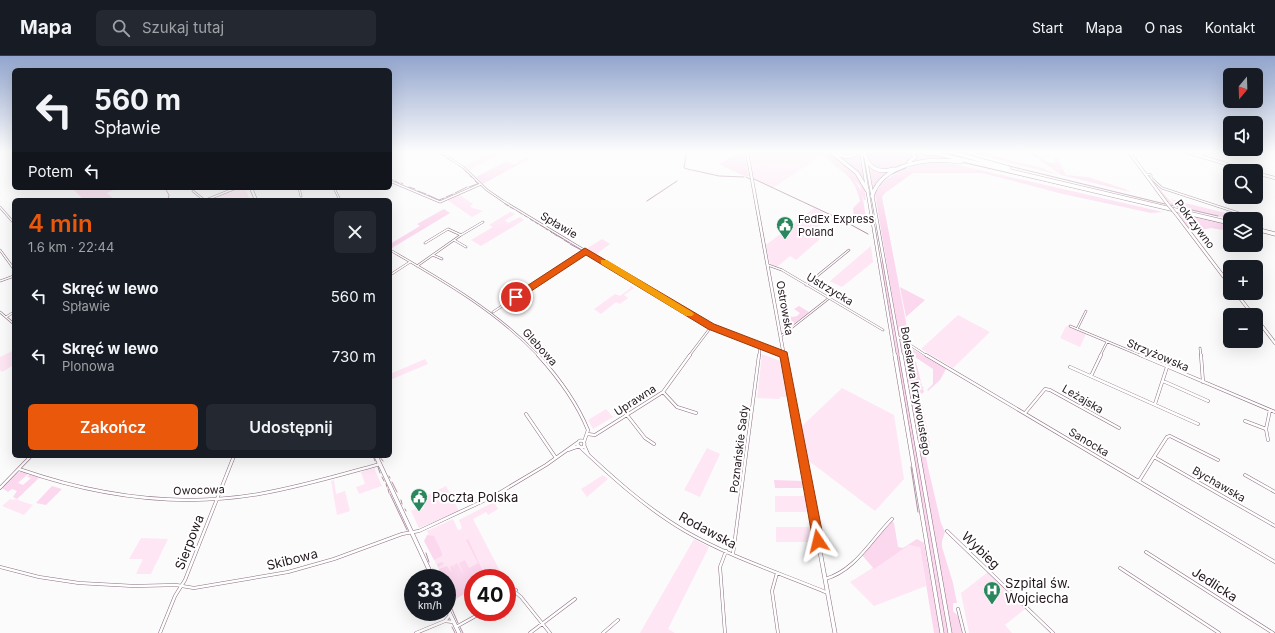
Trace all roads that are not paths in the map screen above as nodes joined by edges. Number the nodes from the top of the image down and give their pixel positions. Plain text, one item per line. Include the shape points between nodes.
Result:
1 (476, 179) edge
2 (752, 179) edge
3 (862, 179) edge
4 (865, 179) edge
5 (869, 179) edge
6 (883, 179) edge
7 (1033, 179) edge
8 (1045, 179) edge
9 (1052, 179) edge
10 (1150, 179) edge
11 (1153, 179) edge
12 (392, 181) edge
13 (481, 184) junction
14 (231, 190) edge
15 (300, 190) edge
16 (867, 190) junction
17 (192, 191) dead end
18 (1114, 195) junction
19 (302, 196) dead end
20 (872, 196) junction
21 (202, 198) edge
22 (210, 198) edge
23 (0, 207) edge
24 (1235, 212) edge
25 (1223, 220) edge
26 (1223, 220) edge
27 (12, 221) edge
28 (483, 222) dead end
29 (1263, 230) edge
30 (1275, 233) edge
31 (461, 235) junction
32 (454, 240) junction
33 (425, 243) dead end
34 (466, 247) dead end
35 (0, 250) edge
36 (849, 250) dead end
37 (392, 251) edge
38 (585, 251) junction
39 (433, 254) junction
40 (442, 259) dead end
41 (410, 262) junction
42 (768, 265) junction
43 (12, 266) edge
44 (417, 266) junction
45 (392, 274) edge
46 (1223, 276) edge
47 (12, 277) edge
48 (0, 281) edge
49 (806, 285) junction
50 (829, 298) junction
51 (1241, 300) edge
52 (1248, 308) edge
53 (1086, 311) dead end
54 (0, 312) edge
55 (12, 313) edge
56 (493, 313) junction
57 (6, 317) junction
58 (12, 322) edge
59 (1070, 326) dead end
60 (711, 327) junction
61 (1263, 327) edge
62 (1077, 329) junction
63 (883, 330) dead end
64 (896, 334) junction
65 (781, 336) junction
66 (1107, 342) junction
67 (1275, 343) edge
68 (760, 346) junction
69 (1200, 348) dead end
70 (784, 355) junction
71 (1070, 367) dead end
72 (1167, 367) junction
73 (1091, 376) junction
74 (1163, 381) junction
75 (1203, 382) junction
76 (663, 392) junction
77 (1208, 401) dead end
78 (1155, 404) junction
79 (1270, 410) junction
80 (1275, 412) edge
81 (696, 413) dead end
82 (526, 414) dead end
83 (1025, 414) junction
84 (627, 415) junction
85 (1245, 420) dead end
86 (1198, 424) dead end
87 (1120, 428) dead end
88 (1266, 429) junction
89 (587, 434) junction
90 (580, 440) junction
91 (1268, 440) dead end
92 (584, 444) junction
93 (654, 444) dead end
94 (579, 446) junction
95 (1154, 457) junction
96 (29, 458) edge
97 (233, 458) edge
98 (377, 458) edge
99 (556, 458) junction
100 (593, 459) junction
101 (1218, 460) dead end
102 (380, 464) junction
103 (19, 469) junction
104 (1245, 475) dead end
105 (1139, 481) junction
106 (0, 488) edge
107 (1275, 492) edge
108 (217, 499) junction
109 (892, 519) dead end
110 (1275, 526) edge
111 (947, 531) dead end
112 (412, 533) junction
113 (726, 551) junction
114 (1146, 552) dead end
115 (733, 554) junction
116 (1275, 562) edge
117 (0, 567) edge
118 (1120, 568) dead end
119 (429, 569) edge
120 (777, 573) junction
121 (825, 579) junction
122 (182, 586) junction
123 (516, 591) edge
124 (828, 593) junction
125 (575, 599) dead end
126 (958, 609) dead end
127 (618, 620) dead end
128 (444, 621) joint
129 (466, 621) edge
130 (453, 622) joint
131 (542, 624) junction
132 (456, 627) junction
133 (160, 633) edge
134 (416, 633) edge
135 (458, 633) edge
136 (530, 633) edge
137 (550, 633) edge
138 (603, 633) edge
139 (725, 633) edge
140 (778, 633) edge
141 (835, 633) edge
142 (942, 633) edge
143 (950, 633) edge
144 (964, 633) edge
145 (1053, 633) edge
146 (1219, 633) edge
147 (1273, 633) edge

1 - 13 street, Spławie
2 - 42 main road, Ostrowska
3 - 16 highway
4 - 16 main road, Bolesława Krzywoustego
5 - 20 main road, Bolesława Krzywoustego
6 - 20 highway via 876,186
7 - 18 highway
8 - 18 highway
9 - 26 highway
10 - 46 main road, Pokrzywno, bridge
11 - 24 street, Pokrzywno via 1164,189
12 - 13 street via 440,202
13 - 38 street, Spławie
14 - 22 street
15 - 19 street
16 - 142 main road, Bolesława Krzywoustego
17 - 21 street
18 - 25 highway
20 - 64 main road, Bolesława Krzywoustego
23 - 27 street
28 - 31 street
29 - 30 highway
31 - 32 street
31 - 33 street via 448,229
32 - 34 street
32 - 39 street
35 - 43 street
36 - 49 street
37 - 41 street, Glebowa
38 - 56 street
38 - 60 street, Spławie
39 - 40 street
39 - 44 street
41 - 44 street, Glebowa
41 - 45 street
42 - 49 street, Ustrzycka via 779,268
42 - 65 main road, Ostrowska
44 - 56 street, Glebowa
47 - 48 street
49 - 50 street, Ustrzycka
50 - 63 street, Ustrzycka
50 - 65 street
51 - 52 main road
53 - 62 street
54 - 57 street
55 - 57 street
56 - 89 street, Glebowa via 520,336 548,367 588,428
57 - 58 street
59 - 62 street, Strzyżowska
60 - 68 street, Spławie
60 - 76 street, Uprawna
61 - 67 main road
62 - 66 street, Strzyżowska
64 - 83 street, Sanocka via 900,340
64 - 143 main road, Bolesława Krzywoustego
65 - 70 main road, Ostrowska
66 - 72 street, Strzyżowska
66 - 73 street
68 - 70 street, Spławie
68 - 115 street, Poznańskie Sady
69 - 75 street, Strzyżowska
70 - 121 main road, Ostrowska
71 - 73 street
72 - 74 street
72 - 75 street, Strzyżowska
73 - 78 street
74 - 77 street
74 - 78 street
75 - 79 street, Strzyżowska
76 - 81 street via 677,407
76 - 84 street, Uprawna
78 - 86 street
79 - 80 street, Strzyżowska
79 - 88 street
82 - 99 street
83 - 87 street, Leżajska via 1046,390 1050,390
83 - 105 street, Sanocka
84 - 89 street, Uprawna via 595,435
84 - 93 street via 644,438
85 - 88 street
88 - 91 street
89 - 90 street
89 - 92 street
90 - 92 street
90 - 94 street
92 - 94 street, Skibowa
92 - 100 street, Rodawska
94 - 99 street, Skibowa via 567,450
94 - 100 street, Rodawska
95 - 101 street, Bychawska via 1170,436
95 - 105 street, Bychawska
95 - 110 street, Bychawska
96 - 103 street
97 - 108 street, Sierpowa
98 - 102 main road
99 - 112 street, Skibowa via 482,502
100 - 113 street, Rodawska via 652,509 685,531
102 - 108 street, Owocowa via 303,484
102 - 112 main road
103 - 106 street
103 - 108 street, Owocowa via 66,485 113,495 158,499
104 - 107 street
105 - 116 street, Sanocka
108 - 122 street, Sierpowa
109 - 121 street via 848,568 833,578
111 - 145 street, Wybieg
112 - 119 main road
112 - 122 street, Skibowa via 402,534 334,559 288,572 198,588
113 - 115 street, Rodawska
113 - 139 street via 720,568
114 - 147 street, Jedlicka
115 - 120 street, Rodawska
117 - 122 street, Skibowa via 39,577 80,583
118 - 146 street
120 - 124 street, Rodawska
120 - 140 street via 772,591
121 - 124 main road, Ostrowska
122 - 133 street, Sierpowa via 175,596
123 - 131 street
124 - 141 main road, Ostrowska
125 - 131 street
126 - 144 street
127 - 138 street
128 - 130 street
128 - 134 street
129 - 132 street
130 - 132 main road
131 - 136 street
131 - 137 street
132 - 135 main road

